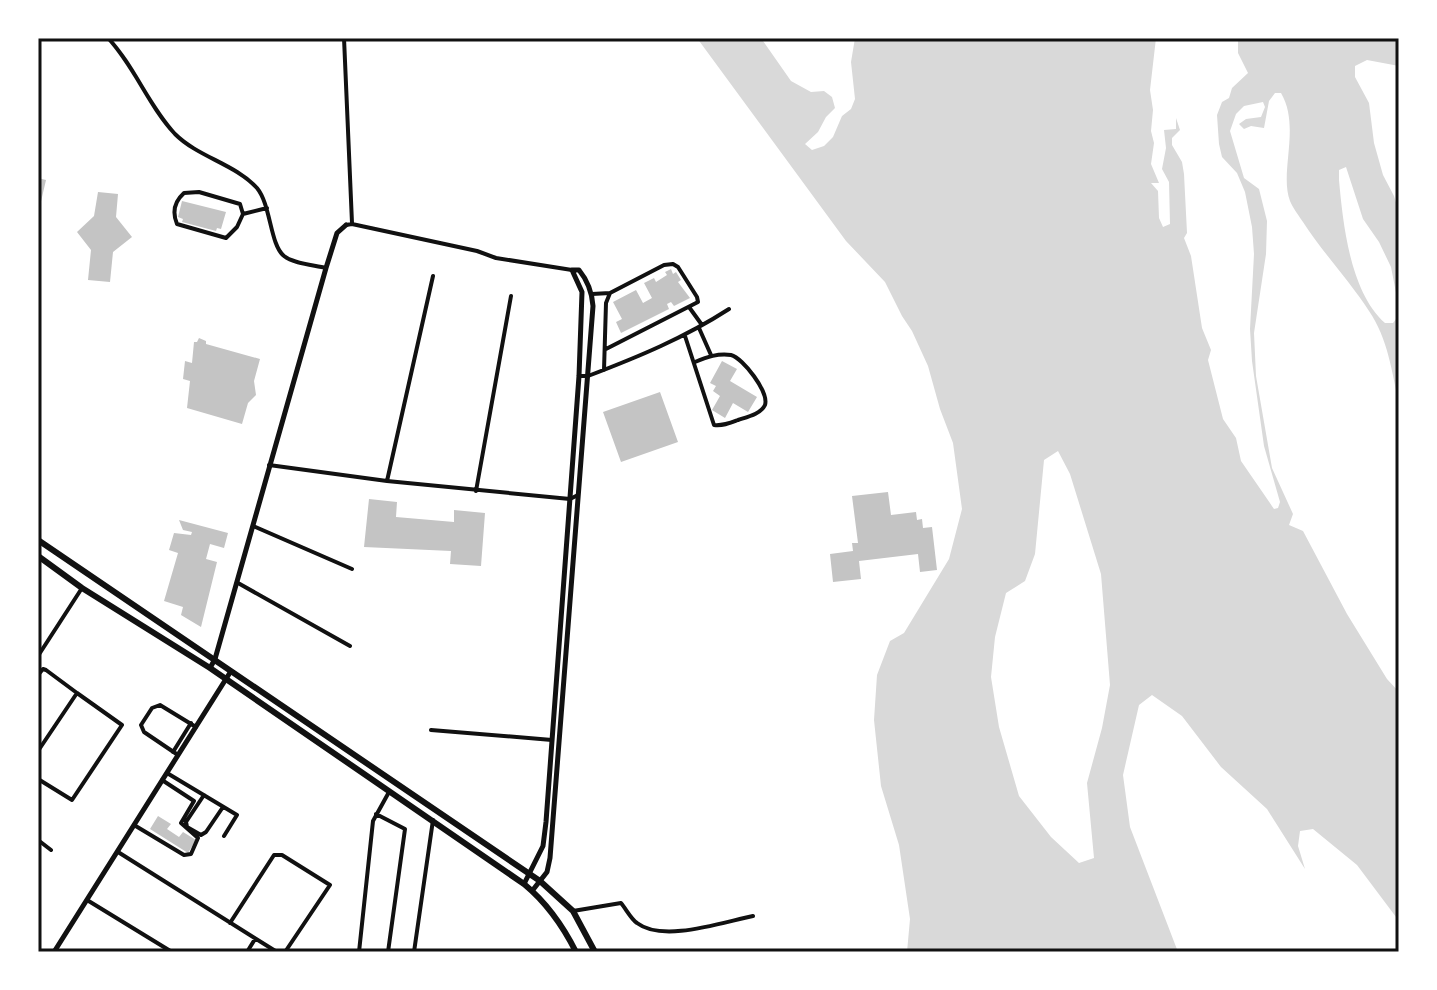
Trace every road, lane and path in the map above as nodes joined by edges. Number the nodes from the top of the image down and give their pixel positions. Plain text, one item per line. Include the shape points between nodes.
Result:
1 (108, 38) edge
2 (344, 38) edge
3 (267, 208) junction
4 (243, 214) junction
5 (349, 224) junction
6 (326, 268) junction
7 (572, 270) junction
8 (433, 276) dead end
9 (610, 293) junction
10 (592, 294) junction
11 (511, 296) dead end
12 (689, 307) junction
13 (729, 309) dead end
14 (701, 327) junction
15 (685, 336) junction
16 (606, 349) junction
17 (711, 355) junction
18 (695, 362) junction
19 (604, 370) junction
20 (579, 376) junction
21 (588, 376) junction
22 (269, 465) junction
23 (387, 481) junction
24 (476, 491) junction
25 (578, 495) junction
26 (570, 499) junction
27 (253, 526) junction
28 (38, 540) edge
29 (38, 556) edge
30 (352, 569) dead end
31 (238, 583) junction
32 (82, 588) junction
33 (563, 644) junction
34 (350, 646) dead end
35 (38, 656) edge
36 (215, 659) junction
37 (210, 668) junction
38 (231, 671) junction
39 (38, 675) edge
40 (226, 680) junction
41 (77, 693) junction
42 (194, 725) junction
43 (431, 730) dead end
44 (552, 740) junction
45 (38, 751) edge
46 (175, 754) junction
47 (167, 773) junction
48 (38, 779) edge
49 (162, 780) junction
50 (390, 790) junction
51 (204, 795) junction
52 (223, 807) junction
53 (376, 814) junction
54 (433, 820) junction
55 (134, 825) junction
56 (224, 836) dead end
57 (38, 840) edge
58 (51, 850) dead end
59 (118, 852) junction
60 (530, 874) junction
61 (540, 881) junction
62 (524, 884) junction
63 (532, 891) junction
64 (87, 900) junction
65 (573, 911) junction
66 (753, 916) dead end
67 (230, 923) junction
68 (255, 939) junction
69 (56, 950) edge
70 (64, 952) edge
71 (172, 952) edge
72 (247, 952) edge
73 (277, 952) edge
74 (285, 952) edge
75 (359, 952) edge
76 (388, 952) edge
77 (414, 952) edge
78 (576, 952) edge
79 (595, 952) edge

1 - 3 street via 175,134 253,185
2 - 5 street
3 - 4 street
3 - 6 street via 284,256
4 - 4 street via 226,238 177,224 174,215 184,193 199,192 240,204
5 - 6 street via 337,233
5 - 7 street
6 - 22 street
7 - 10 street via 579,270
7 - 20 street via 582,292
8 - 23 street
9 - 10 street
9 - 12 street via 673,264 699,300
9 - 16 street
10 - 21 street
11 - 24 street
12 - 14 street
12 - 16 street
13 - 14 street
14 - 15 street
14 - 17 street
15 - 18 street
15 - 19 street
16 - 19 street
17 - 18 street
17 - 18 street via 735,356 744,363 761,387 763,408 714,425
19 - 21 street
20 - 21 street
20 - 26 street
21 - 25 street
22 - 23 street
22 - 27 street
23 - 24 street
24 - 26 street
25 - 26 street
25 - 33 street
26 - 33 street
27 - 30 street
27 - 31 street
28 - 36 main road
29 - 32 main road
31 - 34 street
31 - 36 street
32 - 35 street
32 - 37 main road
33 - 44 street
33 - 61 street via 550,858
36 - 37 street
36 - 38 main road
37 - 40 main road
38 - 40 street
38 - 60 main road
39 - 41 street via 46,670
40 - 42 street
40 - 50 main road
41 - 45 street
41 - 48 street via 122,727 72,800
42 - 46 street
42 - 46 street via 160,705 152,708 141,725 144,732
43 - 44 street
44 - 60 street via 543,846
46 - 47 street
47 - 49 street
47 - 51 street
49 - 55 street
49 - 55 street via 194,801 181,823 198,838 191,854 184,855
50 - 53 street
50 - 54 main road
51 - 52 street
51 - 52 street via 187,827 201,835
52 - 56 street via 237,815
53 - 75 street
53 - 76 street via 405,829
54 - 62 main road
54 - 77 street
55 - 59 street
57 - 58 street
59 - 64 street
59 - 67 street
60 - 61 main road
60 - 62 street
61 - 63 street
61 - 65 main road
62 - 63 main road
63 - 78 main road via 565,929
64 - 69 street
64 - 71 street
65 - 66 street via 621,903 637,923 674,932
65 - 79 main road
67 - 68 street
67 - 74 street via 274,855 282,855 330,885
68 - 72 street
68 - 73 street
69 - 70 street

